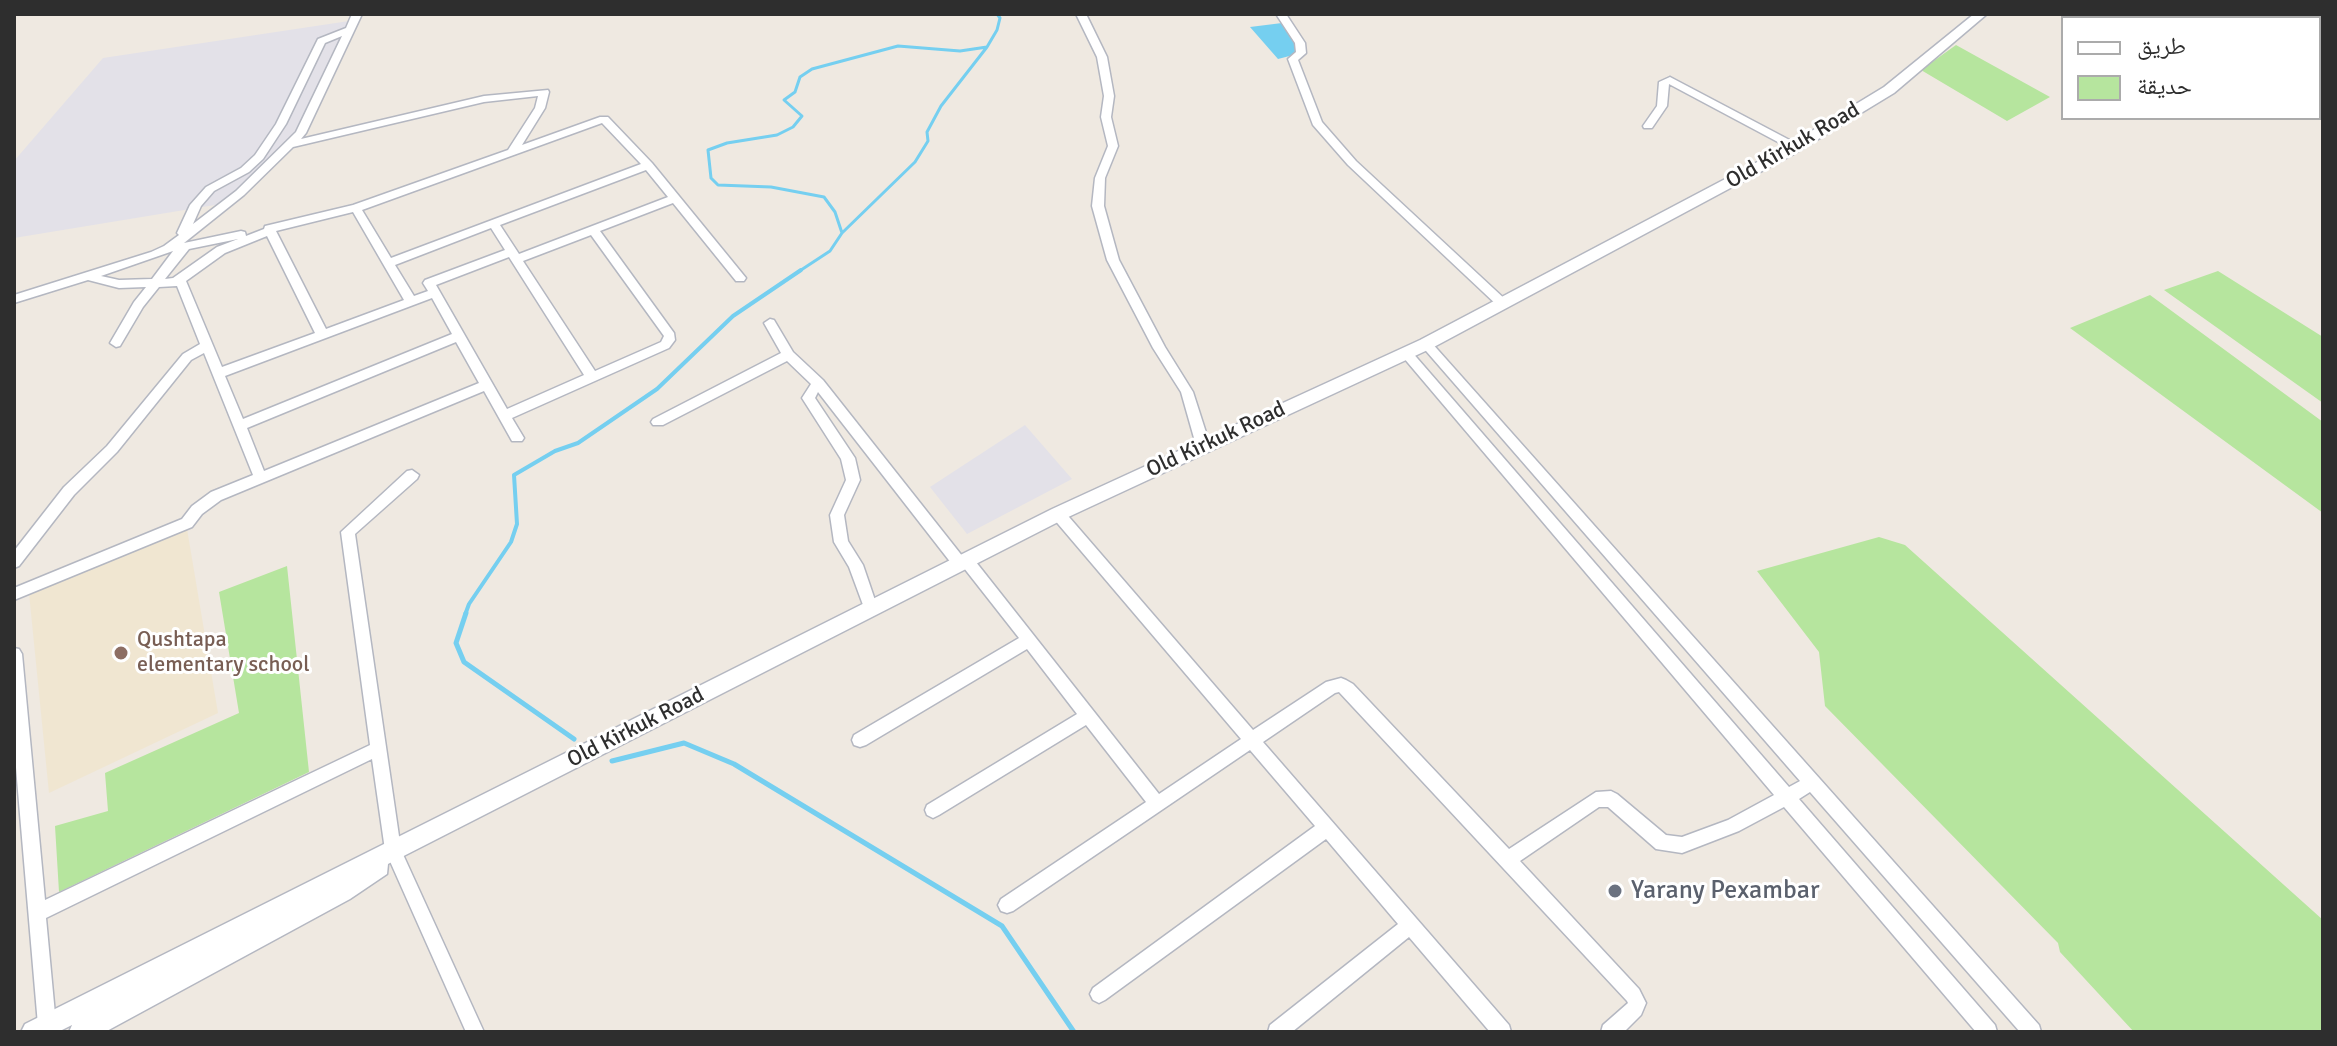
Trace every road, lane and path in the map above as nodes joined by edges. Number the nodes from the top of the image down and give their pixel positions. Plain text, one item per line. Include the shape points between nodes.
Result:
1 (357, 14) edge
2 (1081, 14) edge
3 (1281, 14) edge
4 (1981, 14) edge
5 (351, 29) junction
6 (1648, 126) dead end
7 (292, 144) junction
8 (1795, 147) junction
9 (512, 152) junction
10 (648, 165) junction
11 (676, 198) junction
12 (356, 208) junction
13 (494, 224) junction
14 (270, 230) junction
15 (593, 230) junction
16 (183, 242) junction
17 (514, 256) junction
18 (388, 263) junction
19 (88, 276) junction
20 (740, 278) dead end
21 (155, 282) junction
22 (176, 282) junction
23 (434, 293) junction
24 (14, 299) edge
25 (411, 302) junction
26 (1503, 304) junction
27 (770, 323) dead end
28 (322, 334) junction
29 (458, 336) junction
30 (116, 343) dead end
31 (1426, 344) junction
32 (208, 345) junction
33 (1407, 354) junction
34 (788, 355) junction
35 (220, 373) junction
36 (592, 377) junction
37 (818, 383) junction
38 (487, 385) junction
39 (504, 416) junction
40 (658, 422) dead end
41 (241, 425) junction
42 (517, 438) dead end
43 (1203, 445) junction
44 (412, 475) dead end
45 (261, 479) junction
46 (1058, 514) junction
47 (14, 562) edge
48 (963, 563) junction
49 (14, 594) edge
50 (871, 609) junction
51 (1029, 640) junction
52 (14, 654) edge
53 (1088, 716) junction
54 (1252, 739) junction
55 (860, 740) dead end
56 (379, 748) junction
57 (1812, 783) junction
58 (1787, 797) junction
59 (1157, 804) junction
60 (933, 810) dead end
61 (1328, 827) junction
62 (395, 853) junction
63 (1507, 860) junction
64 (1007, 905) dead end
65 (37, 913) junction
66 (1411, 925) junction
67 (1099, 994) dead end
68 (40, 1028) edge
69 (81, 1032) edge
70 (475, 1032) edge
71 (1277, 1032) edge
72 (1502, 1032) edge
73 (1610, 1032) edge
74 (1988, 1032) edge
75 (2032, 1032) edge

1 - 5 street
2 - 43 street via 1102,57 1109,96 1106,117 1113,146 1100,178 1098,206 1113,260 1187,392
3 - 26 street via 1300,43 1301,53 1293,59 1317,123 1352,163
4 - 8 street, Old Kirkuk Road via 1889,90
5 - 7 street
5 - 16 street via 321,41 259,157 210,189 196,205
6 - 8 street via 1662,106 1664,82 1670,80
7 - 9 street via 484,99 544,92
7 - 16 street
8 - 26 street, Old Kirkuk Road
9 - 10 street via 604,119
9 - 12 street
10 - 11 street
10 - 13 street
11 - 15 street
11 - 20 street
12 - 14 street
12 - 18 street
13 - 17 street
13 - 18 street
14 - 16 street
14 - 22 street via 221,250
14 - 28 street
15 - 17 street
15 - 36 street via 670,336 665,345
16 - 19 street
16 - 21 street
17 - 23 street via 429,283
17 - 36 street
18 - 25 street
19 - 21 street via 119,284
19 - 24 street
21 - 22 street
21 - 30 street
22 - 32 street via 181,282
23 - 25 street
23 - 29 street
25 - 28 street
26 - 31 street, Old Kirkuk Road
27 - 34 street
28 - 35 street
29 - 38 street
29 - 41 street
31 - 33 street, Old Kirkuk Road
31 - 57 street
32 - 35 street
32 - 47 street via 187,357
33 - 43 street, Old Kirkuk Road
33 - 58 street
34 - 37 street
34 - 40 street
35 - 41 street
36 - 39 street
37 - 48 street
37 - 50 street via 808,398 848,458 853,480 837,515 841,542 856,565
38 - 39 street
38 - 45 street
39 - 42 street
41 - 45 street
43 - 46 street, Old Kirkuk Road
44 - 56 street via 348,532
45 - 49 street via 216,496 187,523
46 - 48 street, Old Kirkuk Road
46 - 54 street
48 - 50 street, Old Kirkuk Road
48 - 51 street
50 - 62 street, Old Kirkuk Road
51 - 53 street
51 - 55 street
52 - 65 street
53 - 59 street
53 - 60 street
54 - 59 street
54 - 61 street
54 - 63 street via 1331,687 1348,689
56 - 62 street
56 - 65 street
57 - 58 street
57 - 75 street
58 - 63 street via 1682,845 1662,843 1611,799 1596,800
58 - 74 street
59 - 64 street
61 - 66 street
61 - 67 street
62 - 68 street, Old Kirkuk Road
62 - 69 street, Old Kirkuk Road via 342,891
62 - 70 street
63 - 73 street via 1633,995 1635,1009
65 - 68 street
66 - 71 street
66 - 72 street

